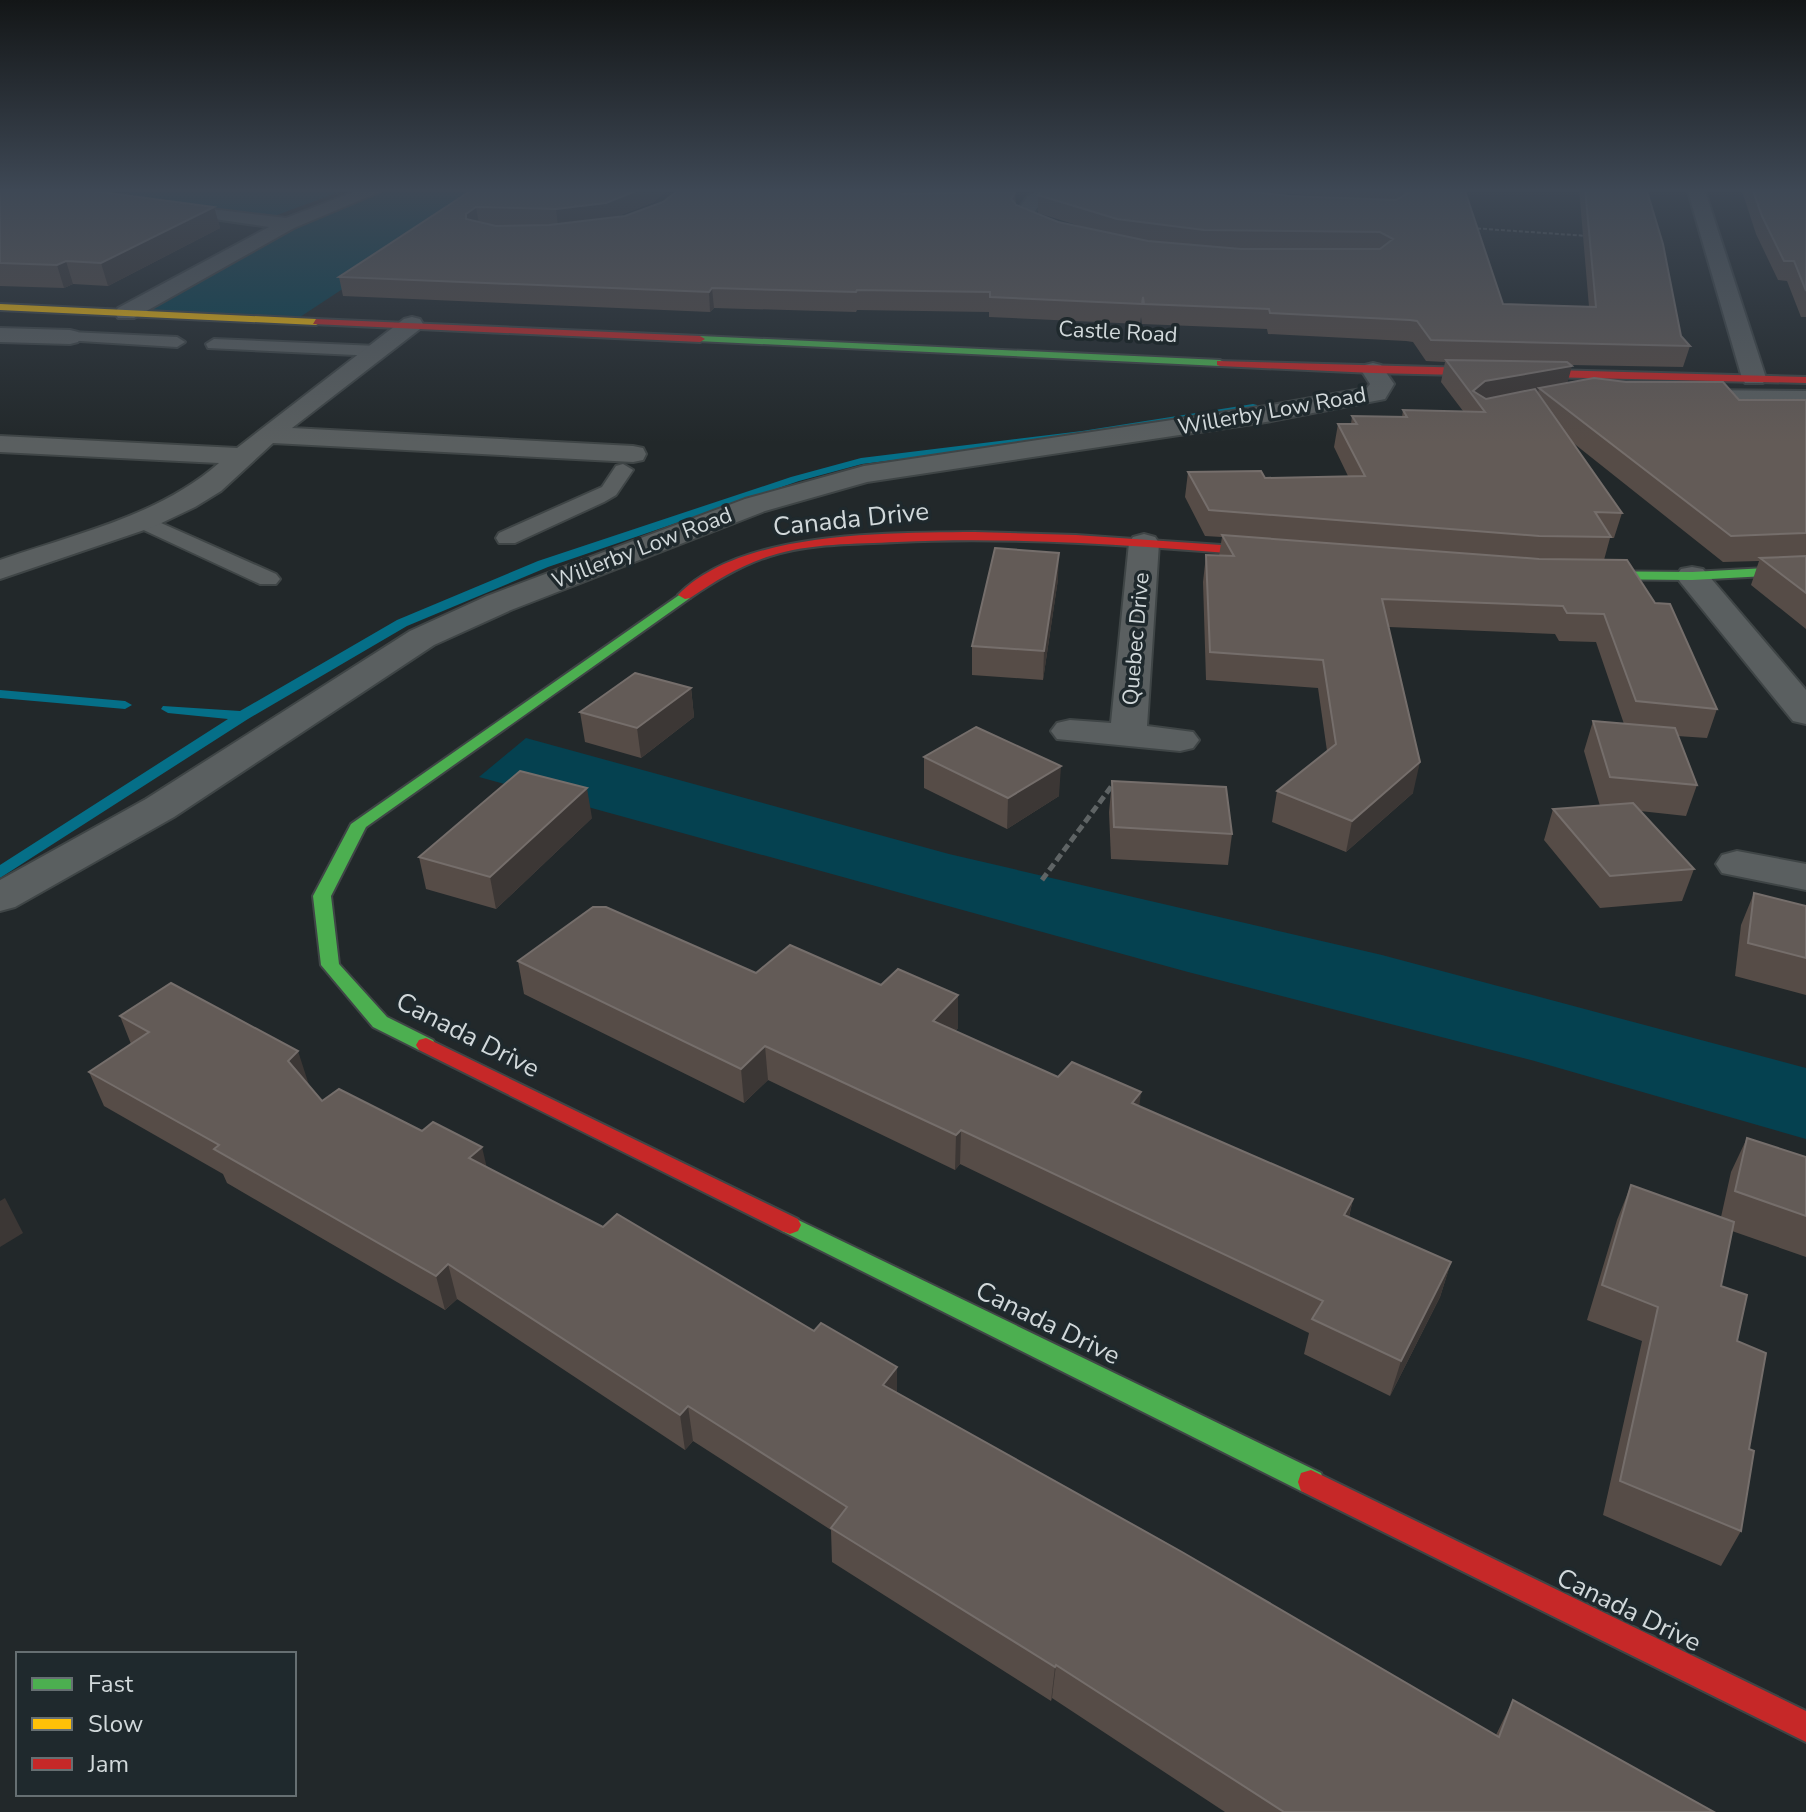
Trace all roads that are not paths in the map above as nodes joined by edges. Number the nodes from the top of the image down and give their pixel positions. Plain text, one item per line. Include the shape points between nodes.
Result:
1 (200, 273) edge
2 (1721, 273) edge
3 (0, 307) edge
4 (126, 313) junction
5 (412, 324) junction
6 (12, 335) edge
7 (70, 337) joint
8 (177, 342) dead end
9 (214, 344) dead end
10 (0, 348) edge
11 (377, 351) junction
12 (1373, 370) junction
13 (1565, 376) junction
14 (1754, 378) junction
15 (1806, 380) edge
16 (1586, 393) edge
17 (1669, 395) edge
18 (1806, 396) edge
19 (267, 435) junction
20 (0, 444) edge
21 (634, 455) joint
22 (242, 456) junction
23 (143, 521) junction
24 (507, 538) dead end
25 (1144, 543) junction
26 (1299, 555) edge
27 (0, 570) edge
28 (1806, 570) edge
29 (1563, 575) edge
30 (1692, 576) junction
31 (268, 579) dead end
32 (1806, 713) edge
33 (1070, 731) dead end
34 (1128, 736) junction
35 (1180, 740) dead end
36 (1737, 864) dead end
37 (1806, 877) edge
38 (0, 898) edge
39 (1806, 1727) edge

1 - 4 street
2 - 14 street
3 - 4 street, Castle Road
4 - 5 street, Castle Road
5 - 11 street
5 - 12 street, Castle Road
6 - 7 street
6 - 10 street
7 - 8 lane
9 - 11 lane
11 - 19 street
12 - 13 street, Castle Road
12 - 38 street, Willerby Low Road via 1382,384 1376,394 864,474 755,505 577,571 422,638 160,808
13 - 14 street, Castle Road
13 - 16 lane
14 - 15 street, Castle Road
17 - 18 lane
19 - 21 street
19 - 22 street
20 - 22 street
21 - 24 lane via 609,491
22 - 23 street via 211,485
23 - 27 street
23 - 31 lane
25 - 26 street, Canada Drive
25 - 34 street, Quebec Drive
25 - 39 street, Canada Drive via 936,535 873,538 756,556 709,578 359,824 322,896 330,965 380,1022
28 - 30 street
29 - 30 street
30 - 32 street
33 - 34 street, Quebec Drive
34 - 35 street, Quebec Drive
36 - 37 street

